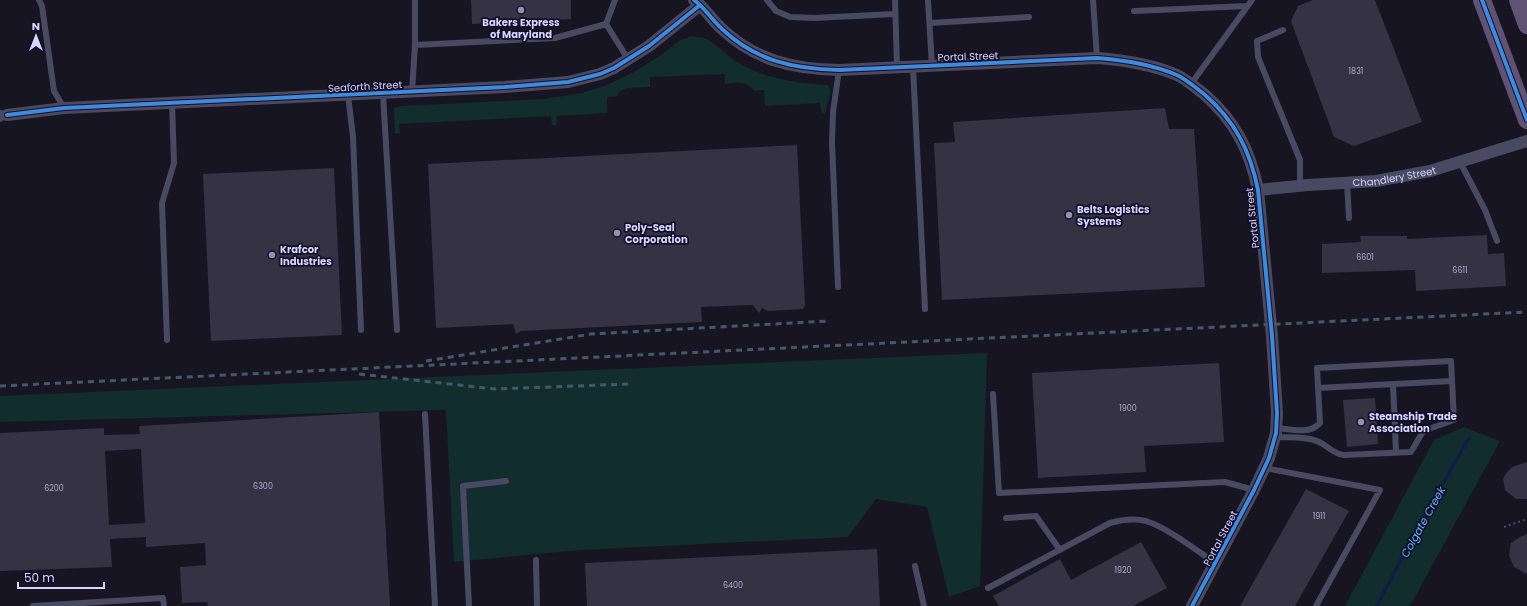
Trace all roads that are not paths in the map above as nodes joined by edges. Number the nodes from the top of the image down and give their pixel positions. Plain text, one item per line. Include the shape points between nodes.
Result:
1 (39, 0) edge
2 (415, 0) edge
3 (615, 0) edge
4 (768, 0) edge
5 (895, 0) edge
6 (928, 0) edge
7 (1093, 0) edge
8 (1252, 0) edge
9 (1482, 0) edge
10 (1518, 0) edge
11 (698, 2) edge
12 (1247, 6) junction
13 (1134, 11) dead end
14 (895, 14) junction
15 (1029, 17) dead end
16 (930, 23) junction
17 (606, 24) junction
18 (1527, 25) edge
19 (1283, 30) dead end
20 (415, 45) junction
21 (1097, 58) junction
22 (628, 59) junction
23 (932, 66) junction
24 (913, 67) junction
25 (897, 68) junction
26 (839, 70) junction
27 (1192, 84) junction
28 (412, 92) junction
29 (384, 94) junction
30 (348, 95) junction
31 (172, 103) junction
32 (64, 108) junction
33 (2, 116) edge
34 (1527, 120) edge
35 (1527, 141) edge
36 (1460, 162) junction
37 (1347, 182) junction
38 (1300, 185) junction
39 (1258, 190) junction
40 (1349, 218) dead end
41 (1497, 241) dead end
42 (838, 287) dead end
43 (925, 309) dead end
44 (361, 330) dead end
45 (397, 330) dead end
46 (167, 340) dead end
47 (1452, 381) junction
48 (1393, 384) junction
49 (1318, 388) junction
50 (994, 394) dead end
51 (425, 414) dead end
52 (1276, 433) junction
53 (1396, 452) junction
54 (1265, 468) junction
55 (506, 481) dead end
56 (1254, 490) junction
57 (1006, 518) dead end
58 (1060, 550) junction
59 (536, 560) dead end
60 (1215, 563) junction
61 (915, 566) dead end
62 (988, 588) dead end
63 (109, 604) edge
64 (33, 606) edge
65 (164, 606) edge
66 (435, 606) edge
67 (469, 606) edge
68 (537, 606) edge
69 (924, 606) edge
70 (1192, 606) edge
71 (1316, 606) edge

1 - 32 lane via 54,91
2 - 20 lane
3 - 17 lane
4 - 14 lane via 776,10 790,17
5 - 14 lane
6 - 16 lane
7 - 21 lane
8 - 12 lane
9 - 34 main road
10 - 18 main road
11 - 22 street, Seaforth Street via 649,46
11 - 26 street, Portal Street via 722,29 759,55 797,67
12 - 13 lane
12 - 27 lane
14 - 25 lane
15 - 16 lane
16 - 23 lane
17 - 20 lane via 555,38
17 - 22 lane
19 - 38 lane via 1257,41 1258,57 1300,160
20 - 28 lane
21 - 23 street, Portal Street
21 - 27 street, Portal Street via 1144,64
22 - 28 street, Seaforth Street via 600,74 568,82
23 - 24 street, Portal Street
24 - 25 street, Portal Street
24 - 43 lane
25 - 26 street, Portal Street
26 - 42 lane via 832,142
27 - 39 street, Portal Street via 1230,120 1252,163
28 - 29 street, Seaforth Street
29 - 30 street, Seaforth Street
29 - 45 lane
30 - 31 street, Seaforth Street
30 - 44 lane via 353,137
31 - 32 street, Seaforth Street
31 - 46 lane via 174,163 162,204
32 - 33 street, Seaforth Street
35 - 36 street, Chandlery Street
36 - 37 street, Chandlery Street via 1430,172 1376,181
36 - 41 lane via 1485,210
37 - 38 street, Chandlery Street
37 - 40 lane
38 - 39 street, Chandlery Street
39 - 52 street, Portal Street via 1272,336
47 - 48 lane
47 - 49 lane via 1451,361 1317,368
47 - 53 lane via 1454,420 1426,430 1411,452
48 - 49 lane
48 - 53 lane
49 - 52 lane via 1320,423 1317,427 1311,430
50 - 56 lane via 999,493 1225,482
51 - 66 lane
52 - 53 lane via 1312,439 1335,453 1344,455
52 - 54 street, Portal Street
54 - 56 street, Portal Street
54 - 71 lane via 1380,490
55 - 67 lane via 463,486
56 - 60 street, Portal Street
57 - 58 lane via 1036,516
58 - 60 lane via 1110,523 1121,520 1146,521
58 - 62 lane
59 - 68 lane
60 - 70 street, Portal Street
61 - 69 lane
63 - 64 lane
63 - 65 lane via 163,598

